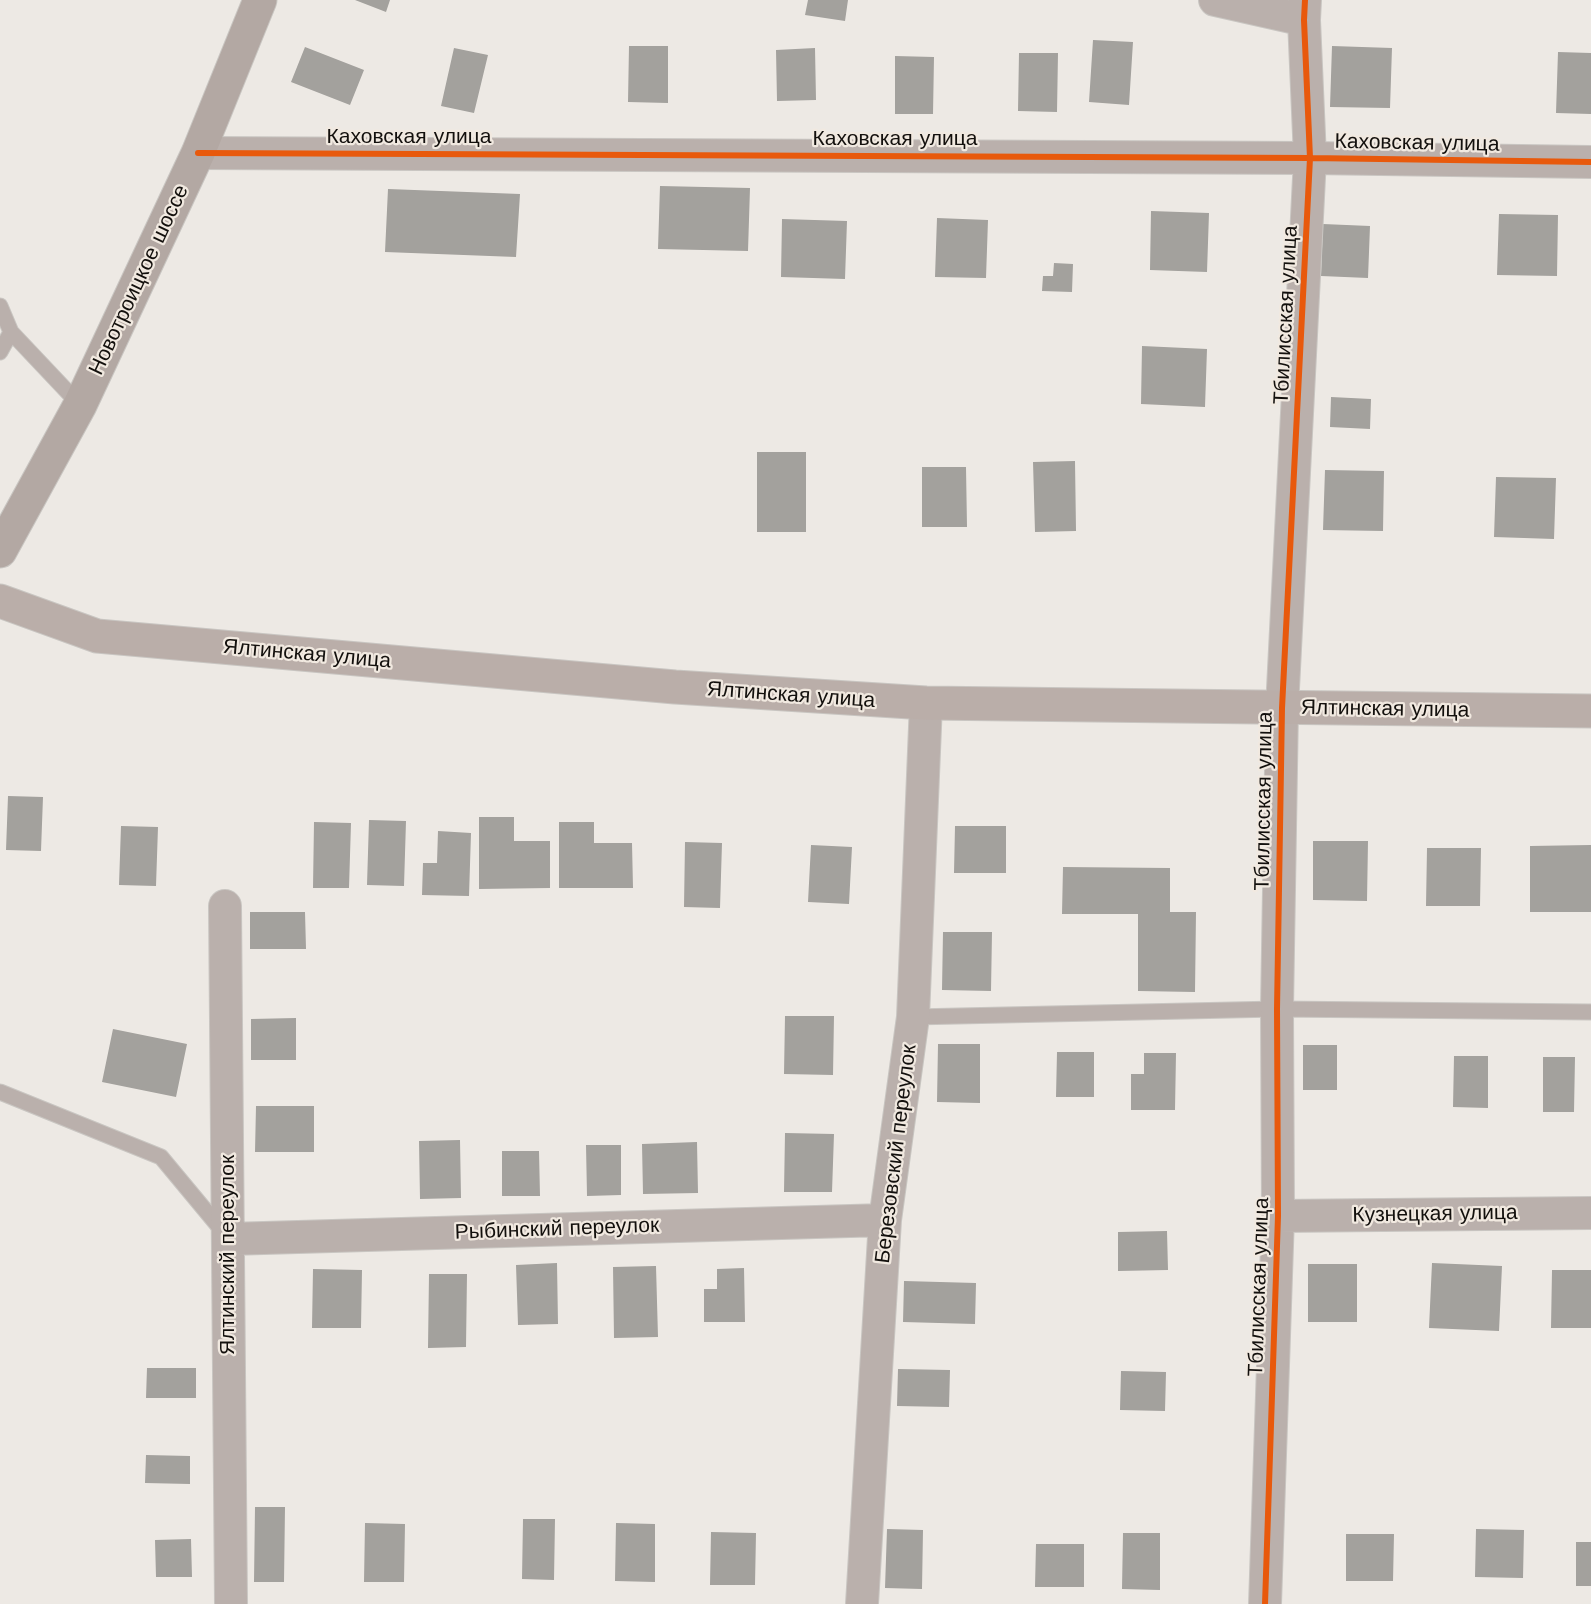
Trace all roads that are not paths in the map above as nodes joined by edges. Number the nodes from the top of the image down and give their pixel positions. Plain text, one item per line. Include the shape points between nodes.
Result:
1 (260, 0) edge
2 (1215, 0) edge
3 (1304, 10) edge
4 (198, 153) junction
5 (1310, 158) junction
6 (1591, 162) edge
7 (0, 306) edge
8 (11, 332) junction
9 (0, 352) edge
10 (80, 405) junction
11 (0, 551) edge
12 (0, 601) edge
13 (926, 703) junction
14 (1282, 708) junction
15 (1591, 711) edge
16 (225, 906) dead end
17 (1277, 1009) junction
18 (1591, 1012) edge
19 (913, 1017) junction
20 (0, 1092) edge
21 (1591, 1213) edge
22 (1278, 1216) junction
23 (885, 1220) junction
24 (229, 1239) junction
25 (231, 1604) edge
26 (862, 1604) edge
27 (1265, 1604) edge

1 - 4 main road, Новотроицкое шоссе
2 - 3 street
3 - 5 street, Тбилисская улица
4 - 5 street, Каховская улица
4 - 10 main road, Новотроицкое шоссе
5 - 6 street, Каховская улица
5 - 14 street, Тбилисская улица
7 - 8 lane
8 - 9 lane
8 - 10 lane
10 - 11 main road, Новотроицкое шоссе
12 - 13 main road, Ялтинская улица via 97,636 675,687
13 - 14 main road, Ялтинская улица
13 - 19 street, Березовский переулок
14 - 15 main road, Ялтинская улица
14 - 17 street, Тбилисская улица
16 - 24 street, Ялтинский переулок
17 - 18 lane
17 - 19 lane
17 - 22 street, Тбилисская улица
19 - 23 street, Березовский переулок
20 - 24 lane via 161,1157
21 - 22 street, Кузнецкая улица
22 - 27 street, Тбилисская улица
23 - 24 street, Рыбинский переулок
23 - 26 street, Березовский переулок
24 - 25 street, Ялтинский переулок

